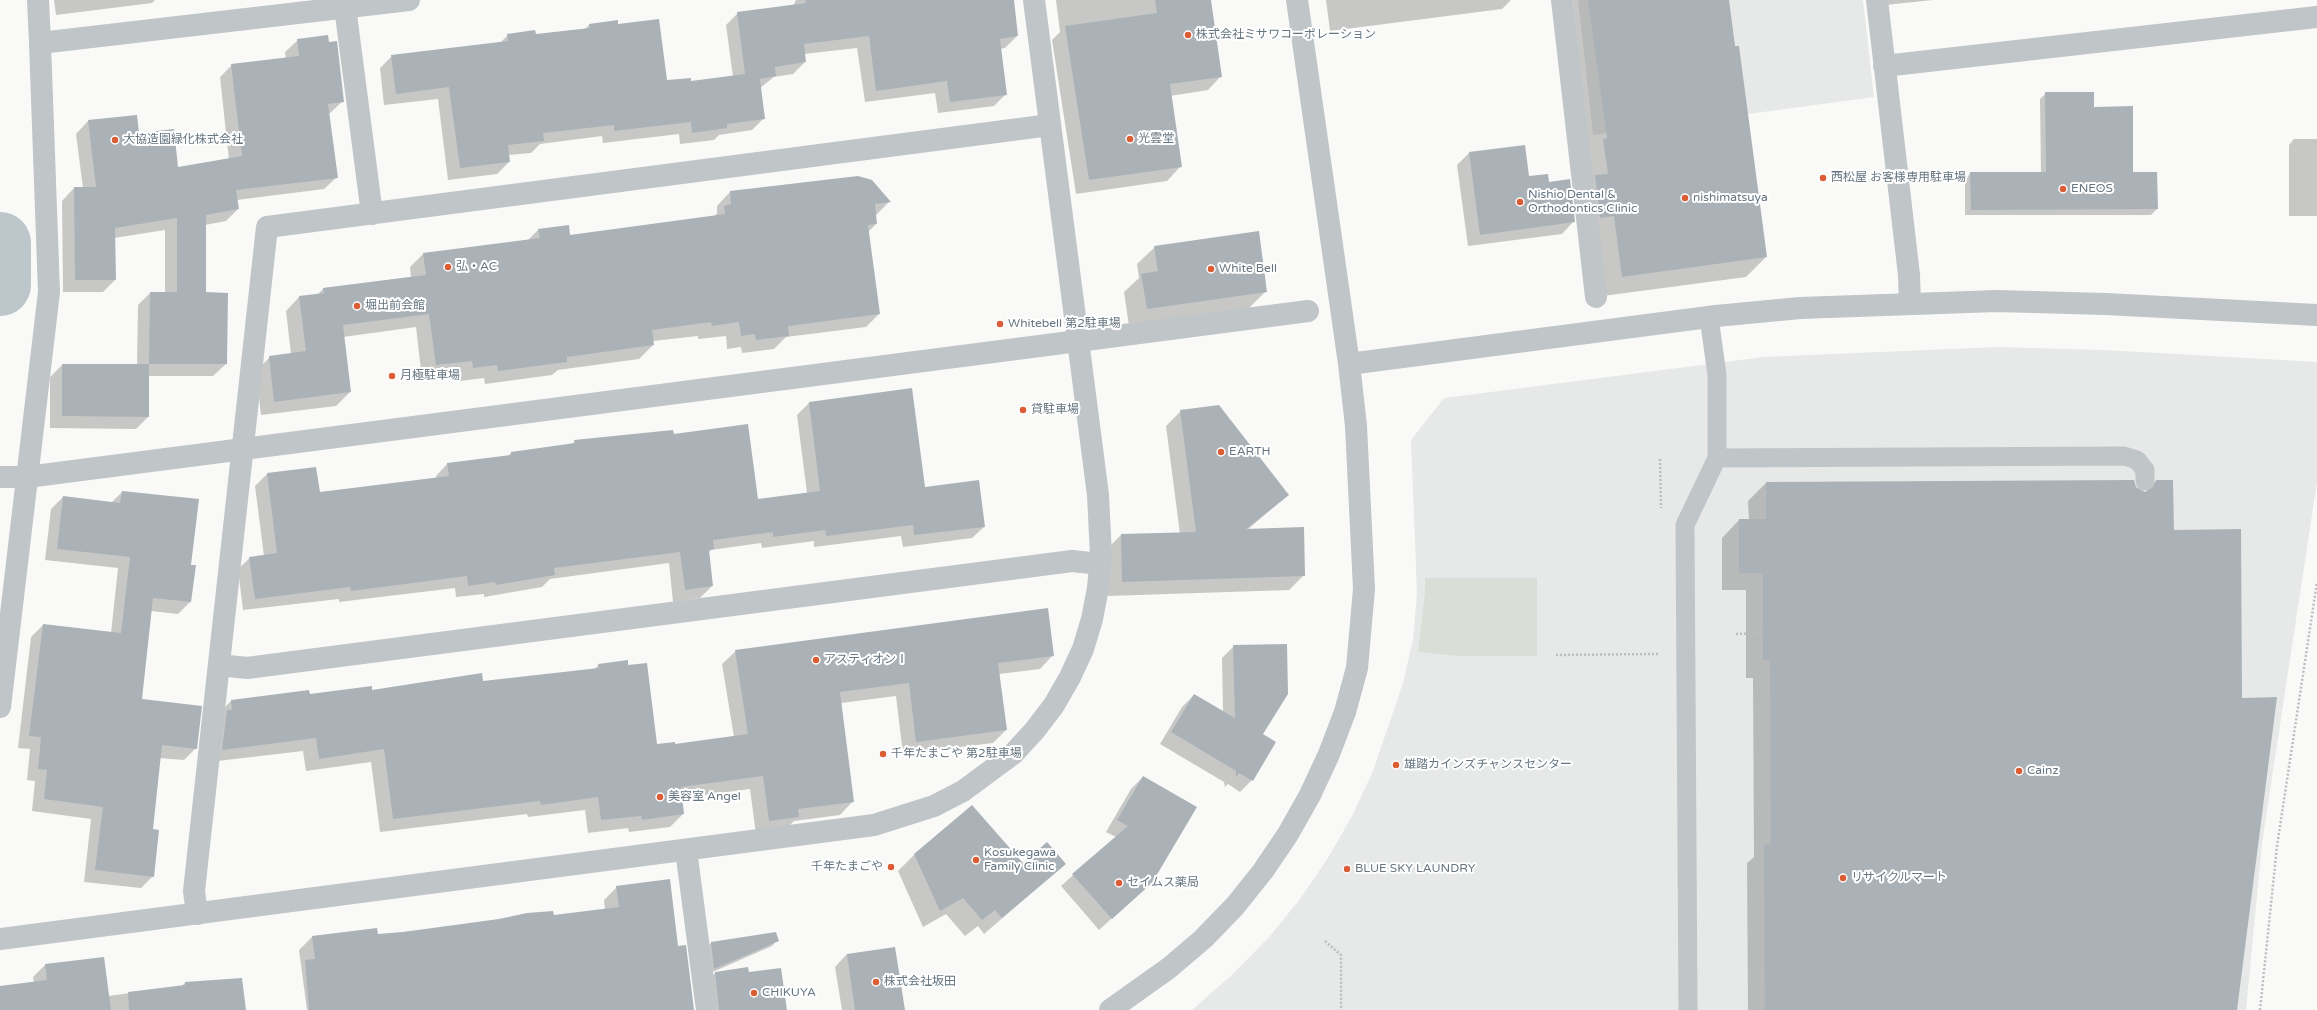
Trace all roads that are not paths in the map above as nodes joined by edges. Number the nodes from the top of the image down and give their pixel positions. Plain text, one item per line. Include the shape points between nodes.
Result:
1 (38, 0) edge
2 (409, 0) edge
3 (1034, 0) edge
4 (1297, 0) edge
5 (1562, 0) edge
6 (1876, 0) edge
7 (345, 8) junction
8 (2317, 17) edge
9 (40, 43) junction
10 (1884, 66) junction
11 (1050, 126) junction
12 (372, 214) junction
13 (1596, 297) dead end
14 (1910, 304) junction
15 (1308, 311) dead end
16 (2317, 315) edge
17 (1709, 317) junction
18 (1078, 341) junction
19 (1349, 364) junction
20 (242, 449) junction
21 (1717, 458) junction
22 (0, 477) edge
23 (27, 477) junction
24 (2144, 480) dead end
25 (1100, 564) junction
26 (219, 666) junction
27 (0, 707) edge
28 (686, 850) junction
29 (197, 914) junction
30 (0, 939) edge
31 (707, 1010) edge
32 (1110, 1010) edge
33 (1688, 1010) edge

1 - 9 street
2 - 7 street
3 - 11 street
4 - 19 street
5 - 13 street
6 - 10 street
7 - 9 street
7 - 12 street
8 - 10 street
9 - 23 street via 50,281
10 - 14 street via 1910,276
11 - 12 street
11 - 18 street
12 - 20 street via 267,227
14 - 16 street via 1997,301 2098,303
14 - 17 street via 1800,308
15 - 18 street
17 - 19 street
17 - 21 lane via 1716,375
18 - 20 street
18 - 25 street via 1098,495
19 - 32 street via 1360,488 1364,589 1357,668 1345,712 1310,795 1263,871 1203,939 1169,968
20 - 23 street
20 - 26 street
21 - 24 lane via 2124,456 2137,460 2144,470
21 - 33 lane via 1685,525
22 - 23 street
23 - 27 street
25 - 26 street via 1072,561 247,668
25 - 28 street via 1092,618 1083,649 1054,705 1013,754 963,792 934,806 883,823
26 - 29 street via 194,890
28 - 29 street
28 - 31 street
29 - 30 street

